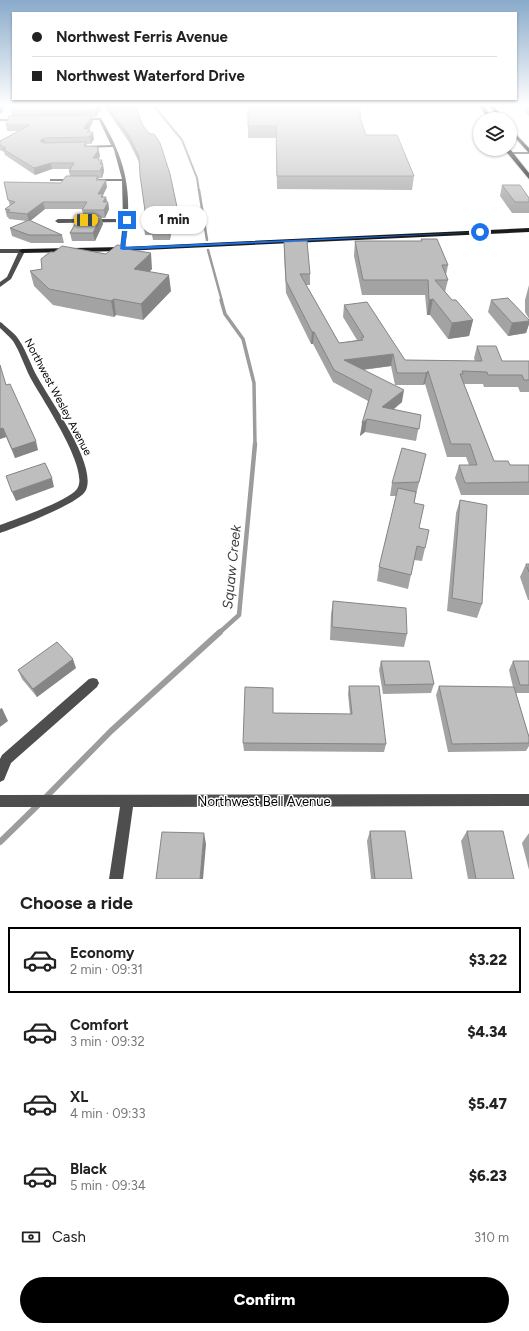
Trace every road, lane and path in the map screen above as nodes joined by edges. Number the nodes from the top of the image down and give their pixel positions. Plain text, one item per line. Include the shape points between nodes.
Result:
1 (114, 147) edge
2 (517, 151) edge
3 (529, 152) edge
4 (512, 156) edge
5 (529, 177) edge
6 (52, 180) dead end
7 (84, 180) edge
8 (92, 180) edge
9 (123, 180) junction
10 (127, 220) junction
11 (58, 221) dead end
12 (529, 230) edge
13 (123, 249) junction
14 (0, 251) edge
15 (22, 251) junction
16 (0, 285) edge
17 (0, 324) edge
18 (0, 529) edge
19 (92, 683) dead end
20 (0, 776) edge
21 (529, 800) edge
22 (5, 801) edge
23 (127, 801) junction
24 (116, 879) edge

1 - 9 street
2 - 3 street
4 - 5 main road
6 - 7 street
8 - 9 street
9 - 10 street
10 - 11 street
10 - 13 street
12 - 13 street
13 - 15 street
14 - 15 street
15 - 16 street via 9,278
17 - 18 street, Northwest Wesley Avenue via 16,341 65,430 82,466 85,479 82,489 73,498
19 - 20 street via 6,759
21 - 23 street, Northwest Bell Avenue
22 - 23 street, Northwest Bell Avenue
23 - 24 street

